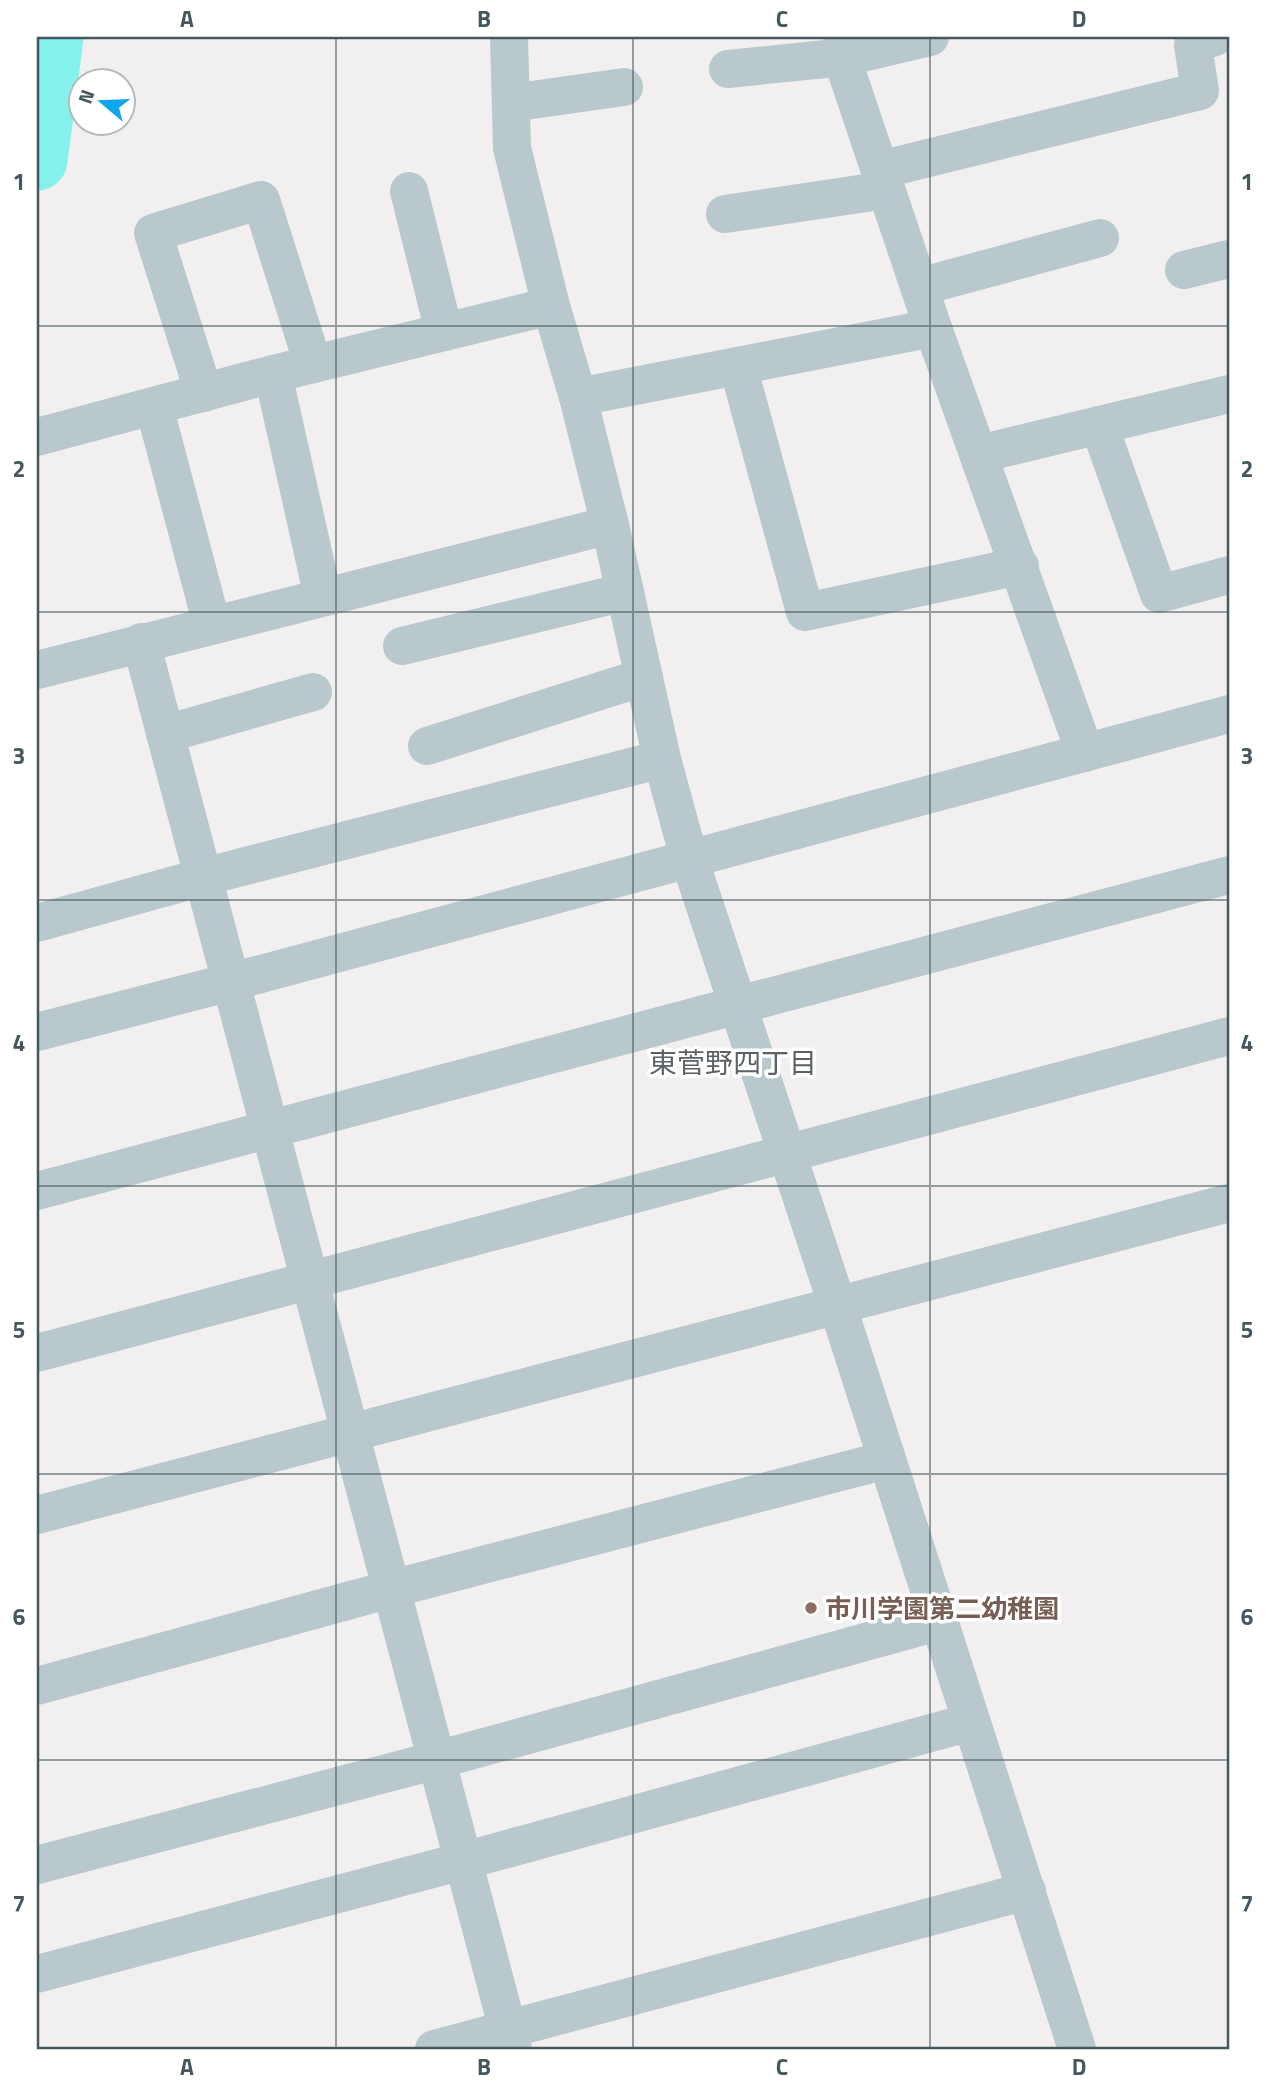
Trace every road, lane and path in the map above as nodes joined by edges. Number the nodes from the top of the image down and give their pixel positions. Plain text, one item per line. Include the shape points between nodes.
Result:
1 (509, 37) edge
2 (930, 37) edge
3 (1215, 37) edge
4 (844, 47) edge
5 (728, 69) dead end
6 (624, 87) dead end
7 (511, 103) junction
8 (883, 180) junction
9 (409, 191) dead end
10 (725, 214) dead end
11 (1100, 238) dead end
12 (1229, 259) edge
13 (1184, 270) dead end
14 (919, 287) junction
15 (551, 306) junction
16 (933, 328) junction
17 (444, 332) junction
18 (313, 364) junction
19 (738, 366) junction
20 (273, 374) junction
21 (204, 393) junction
22 (1229, 394) edge
23 (578, 397) junction
24 (154, 406) junction
25 (1099, 425) junction
26 (37, 437) edge
27 (979, 454) junction
28 (610, 525) junction
29 (1020, 566) junction
30 (1229, 575) edge
31 (625, 592) junction
32 (323, 597) junction
33 (212, 625) junction
34 (141, 642) junction
35 (402, 646) dead end
36 (37, 670) edge
37 (644, 677) junction
38 (313, 692) dead end
39 (1229, 714) edge
40 (165, 734) junction
41 (427, 746) dead end
42 (1085, 754) junction
43 (662, 759) junction
44 (689, 858) junction
45 (1229, 875) edge
46 (203, 877) junction
47 (37, 923) edge
48 (231, 982) junction
49 (736, 1005) junction
50 (37, 1032) edge
51 (1229, 1037) edge
52 (270, 1129) junction
53 (786, 1153) junction
54 (37, 1191) edge
55 (1229, 1203) edge
56 (310, 1280) junction
57 (837, 1304) junction
58 (37, 1353) edge
59 (350, 1432) junction
60 (886, 1460) junction
61 (37, 1515) edge
62 (391, 1589) junction
63 (938, 1622) junction
64 (37, 1686) edge
65 (971, 1722) junction
66 (437, 1760) junction
67 (463, 1861) junction
68 (37, 1865) edge
69 (1027, 1891) junction
70 (37, 1974) edge
71 (510, 2039) edge
72 (434, 2049) edge
73 (1077, 2049) edge

1 - 7 street
2 - 4 street
3 - 8 street via 1193,45 1200,91
4 - 5 street
4 - 8 street
6 - 7 street
7 - 15 street via 512,148
8 - 10 street
8 - 14 street
9 - 17 street
11 - 14 street
12 - 13 street
14 - 16 street
15 - 17 street
15 - 23 street
16 - 19 street
16 - 27 street
17 - 18 street
18 - 20 street
18 - 21 street via 261,200 153,233
19 - 23 street
19 - 29 street via 805,612
20 - 21 street
20 - 32 street
21 - 24 street
22 - 25 street
23 - 28 street
24 - 26 street
24 - 33 street
25 - 27 street
25 - 30 street via 1159,594
27 - 29 street
28 - 31 street
28 - 32 street
29 - 42 street
31 - 35 street
31 - 37 street
32 - 33 street
33 - 34 street
34 - 36 street
34 - 40 street
37 - 41 street
37 - 43 street
38 - 40 street
39 - 42 street
40 - 46 street
42 - 44 street
43 - 44 street
43 - 46 street
44 - 48 street
44 - 49 street
45 - 49 street
46 - 47 street
46 - 48 street
48 - 50 street
48 - 52 street
49 - 52 street
49 - 53 street
51 - 53 street
52 - 54 street
52 - 56 street
53 - 56 street
53 - 57 street
55 - 57 street
56 - 58 street
56 - 59 street
57 - 59 street
57 - 60 street
59 - 61 street
59 - 62 street
60 - 62 street
60 - 63 street
62 - 64 street
62 - 66 street
63 - 65 street
63 - 66 street
65 - 67 street
65 - 69 street
66 - 67 street
66 - 68 street
67 - 70 street
67 - 71 street
69 - 71 street
69 - 73 street
71 - 72 street

